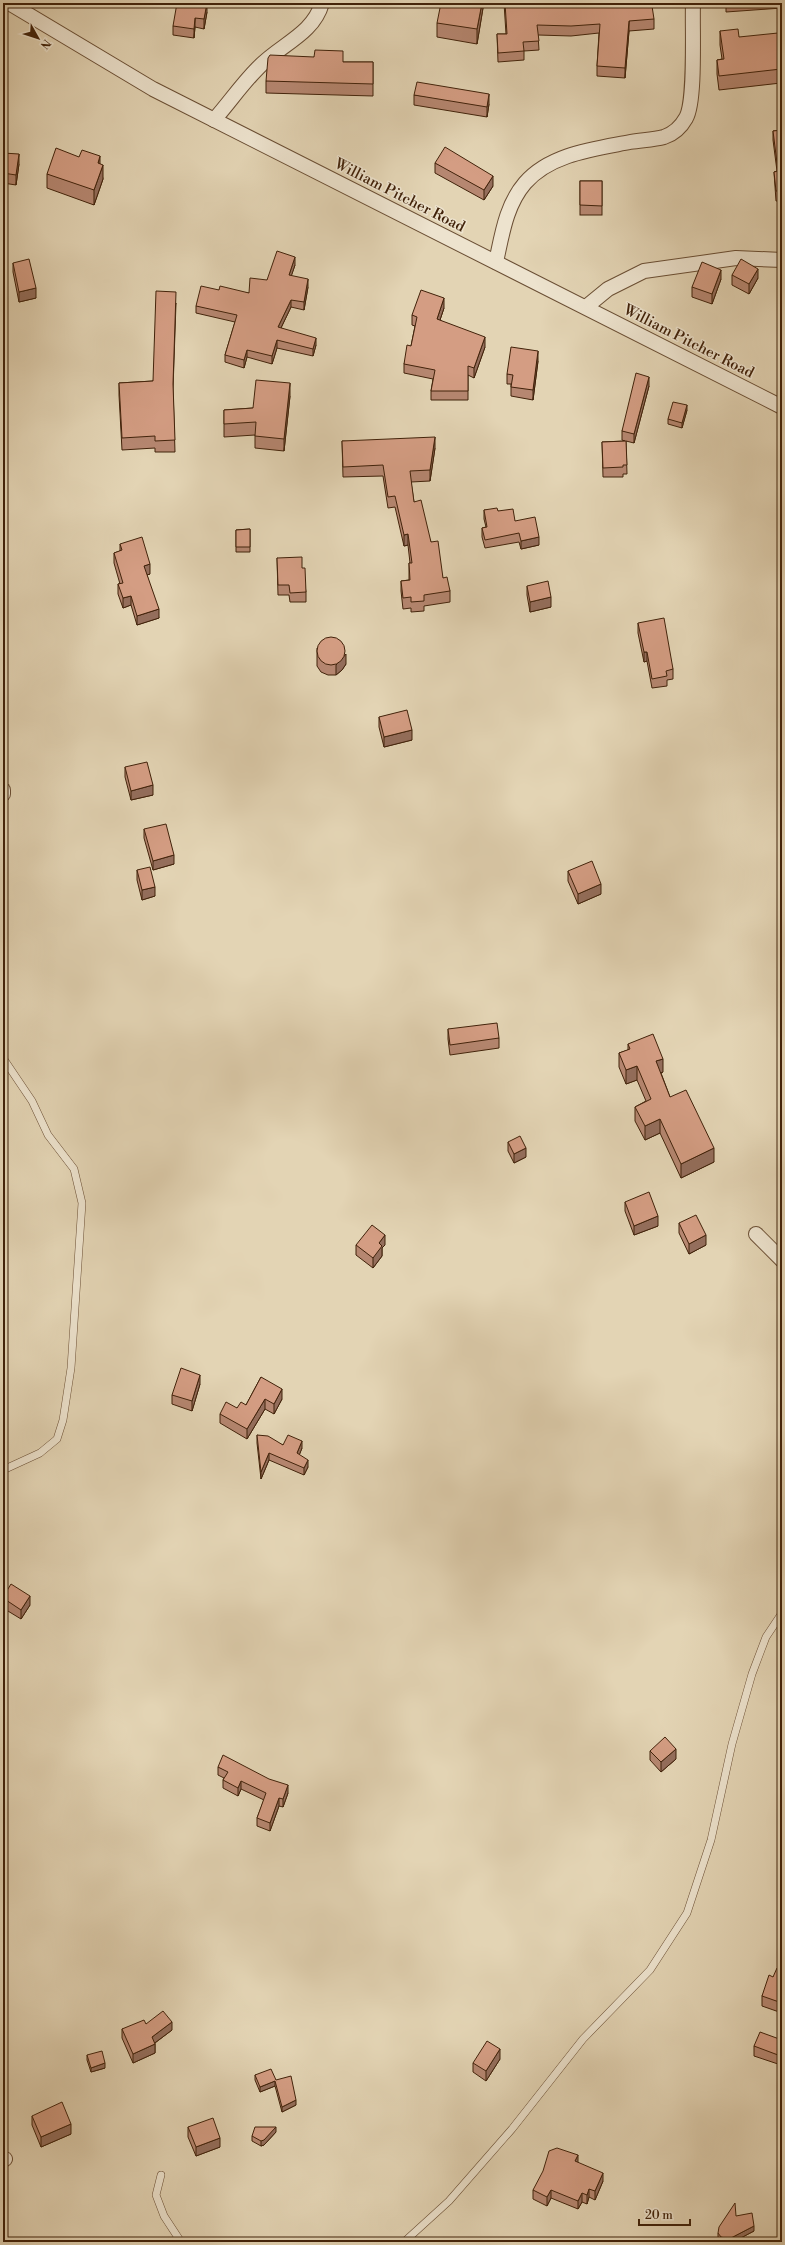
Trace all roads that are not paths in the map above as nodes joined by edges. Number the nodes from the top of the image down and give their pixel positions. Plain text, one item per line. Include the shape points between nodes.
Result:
1 (9, 3) edge
2 (322, 3) edge
3 (693, 3) edge
4 (214, 120) junction
5 (782, 260) edge
6 (496, 262) junction
7 (586, 308) junction
8 (782, 407) edge
9 (3, 790) edge
10 (3, 794) edge
11 (3, 1058) edge
12 (756, 1234) dead end
13 (782, 1260) edge
14 (3, 1470) edge
15 (782, 1613) edge
16 (161, 2175) dead end
17 (180, 2242) edge
18 (404, 2242) edge

1 - 4 street, William Pitcher Road via 153,89
2 - 4 street via 318,16 298,37 259,66
3 - 6 street via 692,86 687,117 677,130 664,137 567,156 543,166 524,184 509,209
4 - 6 street, William Pitcher Road
5 - 7 street via 736,258 644,271 608,289
6 - 7 street, William Pitcher Road
7 - 8 street, William Pitcher Road
9 - 10 street
11 - 14 lane via 32,1101 48,1134 74,1169 82,1203 71,1368 63,1420 57,1439 40,1453
12 - 13 street
15 - 18 lane via 766,1637 752,1674 732,1744 711,1840 687,1912 650,1970 582,2039 512,2129 449,2201
16 - 17 lane via 156,2195 164,2216

